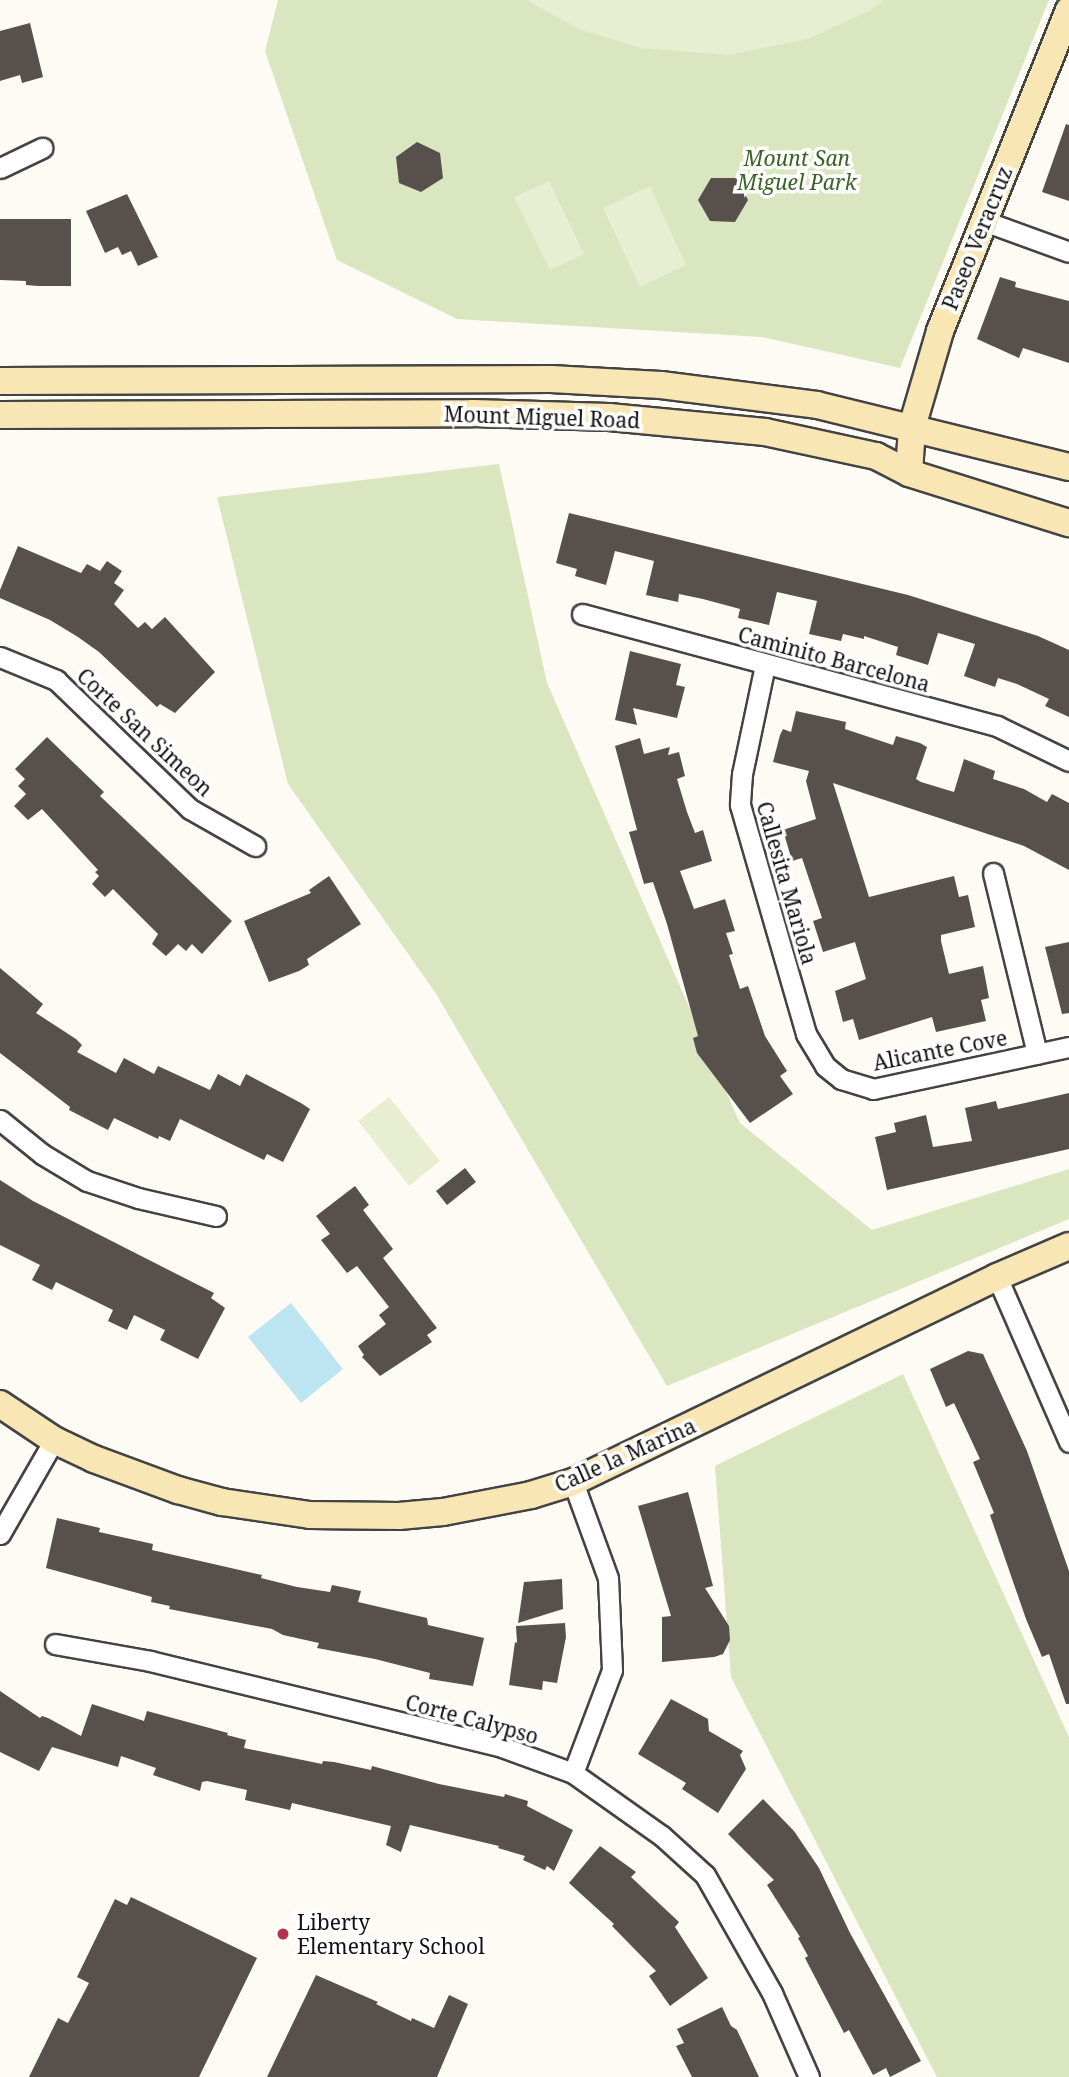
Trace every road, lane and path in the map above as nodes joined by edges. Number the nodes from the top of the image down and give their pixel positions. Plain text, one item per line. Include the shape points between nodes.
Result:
1 (1069, 10) edge
2 (42, 148) dead end
3 (0, 168) edge
4 (984, 221) junction
5 (1069, 252) edge
6 (0, 381) edge
7 (0, 415) edge
8 (912, 427) junction
9 (1069, 467) edge
10 (909, 473) junction
11 (1069, 523) edge
12 (582, 614) dead end
13 (0, 657) edge
14 (765, 665) junction
15 (1069, 761) edge
16 (255, 846) dead end
17 (993, 873) dead end
18 (1069, 1047) edge
19 (1037, 1054) junction
20 (825, 1066) joint
21 (0, 1120) edge
22 (216, 1216) dead end
23 (1069, 1246) edge
24 (997, 1277) junction
25 (0, 1404) edge
26 (1068, 1436) edge
27 (54, 1440) junction
28 (573, 1482) junction
29 (0, 1534) edge
30 (55, 1644) dead end
31 (573, 1773) junction
32 (809, 2077) edge

1 - 4 street, Paseo Veracruz
2 - 3 street
4 - 5 street
4 - 8 street, Paseo Veracruz via 940,331
6 - 8 street, Mount Miguel Road via 551,379 661,385 817,405
7 - 10 street, Mount Miguel Road via 473,413 609,417 765,432 876,456
8 - 9 street, Mount Miguel Road
8 - 10 street, Paseo Veracruz
10 - 11 street, Mount Miguel Road
12 - 14 street, Caminito Barcelona
13 - 16 street, Corte San Simeon via 56,680 190,809
14 - 15 street, Caminito Barcelona via 997,726
14 - 20 street, Callesita Mariola via 740,805 807,1034
17 - 19 street
18 - 19 street, Alicante Cove
19 - 20 street, Alicante Cove via 873,1089 841,1079
21 - 22 street via 42,1154 87,1181
23 - 24 street, Calle la Marina
24 - 26 street
24 - 28 street, Calle la Marina
25 - 27 street, Calle la Marina
27 - 28 street, Calle la Marina via 178,1490 222,1502 310,1515 443,1512
27 - 29 street
28 - 31 street via 608,1578 612,1670
30 - 31 street, Corte Calypso via 150,1661 502,1747
31 - 32 street, Corte Calypso via 653,1829 705,1875 772,1993

